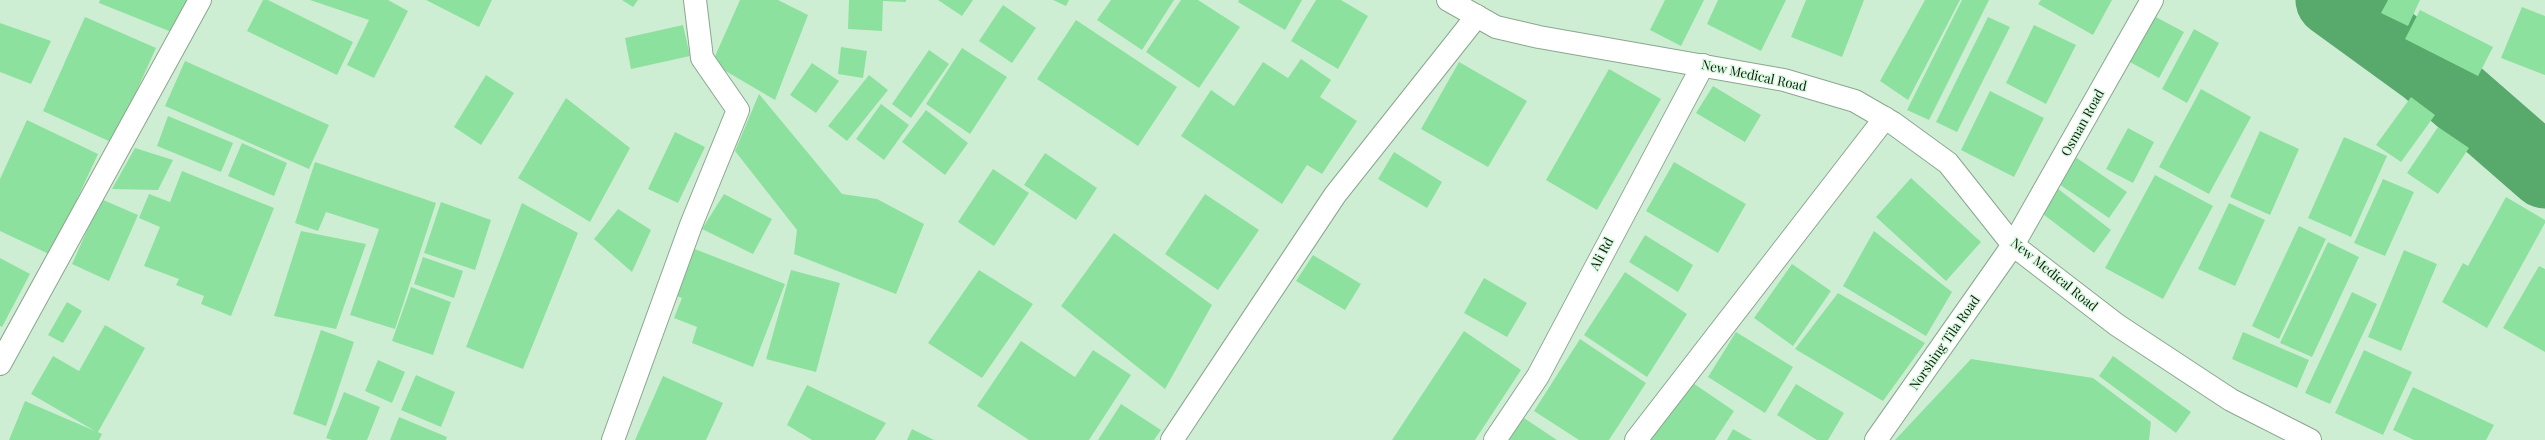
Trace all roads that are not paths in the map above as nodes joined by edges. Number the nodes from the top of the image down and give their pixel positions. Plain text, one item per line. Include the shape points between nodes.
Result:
1 (200, 0) edge
2 (695, 0) edge
3 (1448, 0) edge
4 (2149, 4) edge
5 (1477, 16) junction
6 (1703, 65) junction
7 (1885, 118) junction
8 (2014, 245) junction
9 (0, 364) edge
10 (613, 440) edge
11 (1172, 440) edge
12 (1495, 440) edge
13 (1636, 440) edge
14 (1876, 440) edge
15 (2310, 440) edge

1 - 9 street
2 - 10 street via 702,58 738,110 690,225
3 - 5 street, New Medical Road
4 - 8 street, Osman Road
5 - 6 street, New Medical Road via 1496,27 1539,37
5 - 11 street via 1335,195
6 - 7 street, New Medical Road via 1784,80 1855,101
6 - 12 street, Ali Rd via 1538,376
7 - 8 street, New Medical Road via 1948,163
7 - 13 street
8 - 14 street, Norshing Tila Road
8 - 15 street, New Medical Road via 2117,325 2231,400

